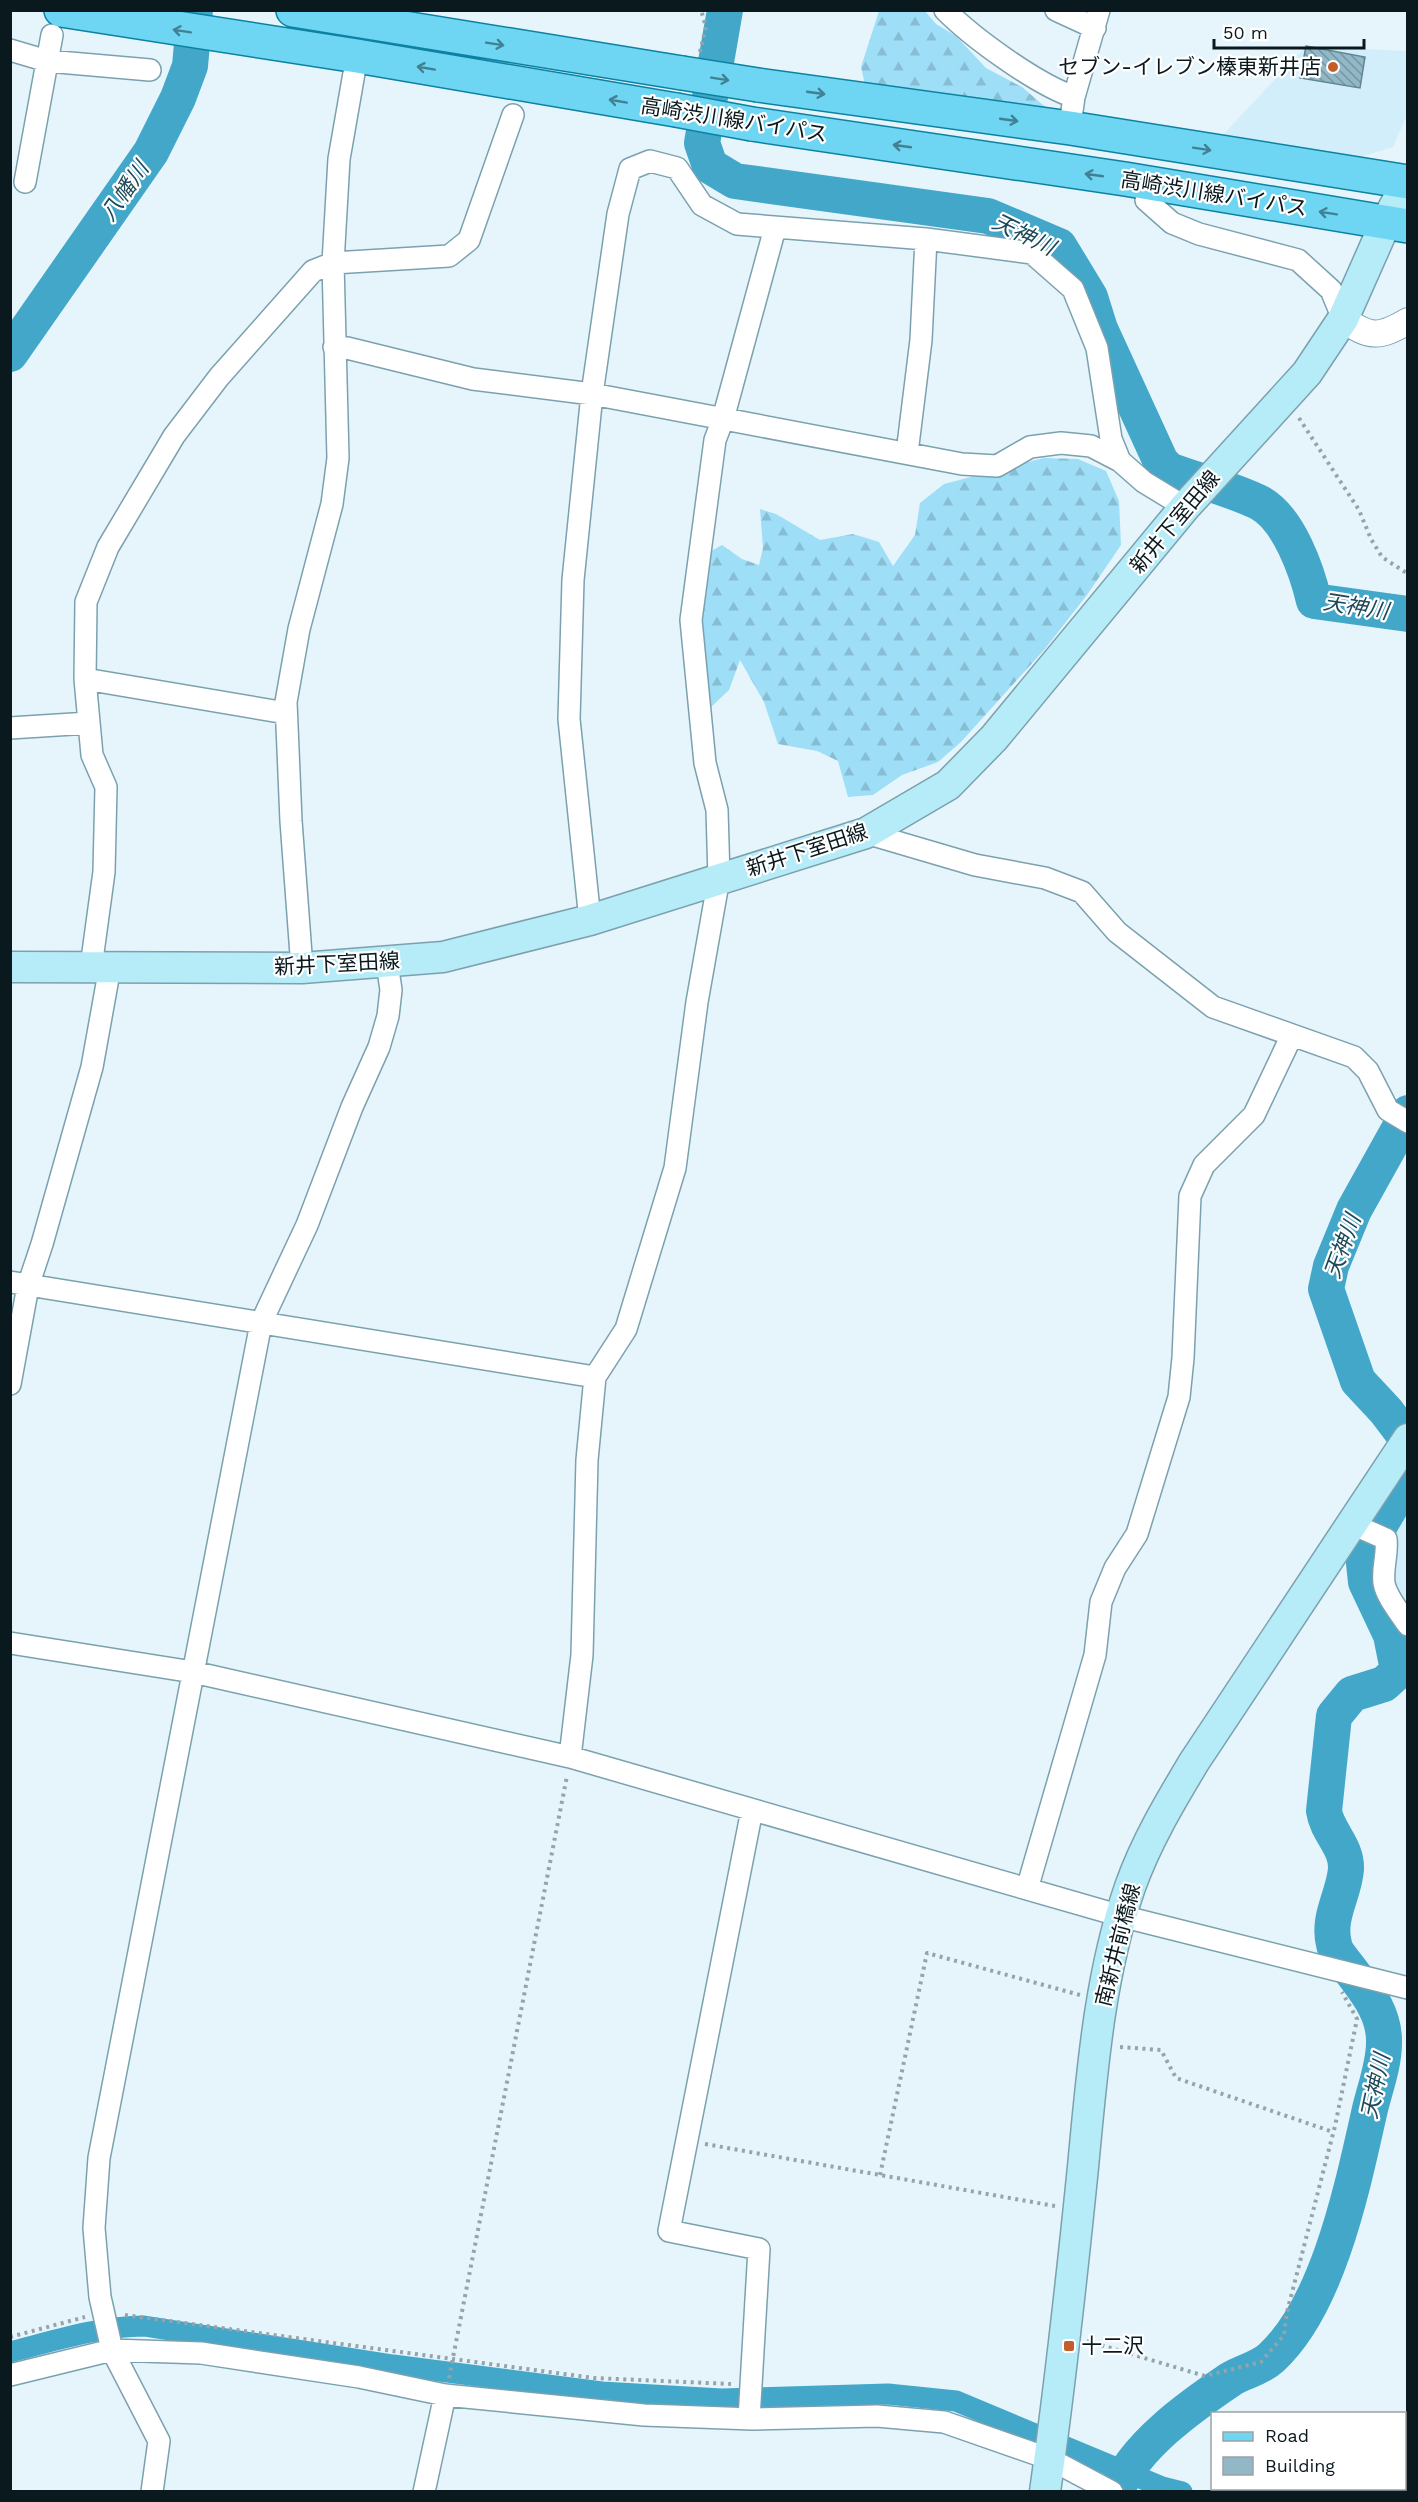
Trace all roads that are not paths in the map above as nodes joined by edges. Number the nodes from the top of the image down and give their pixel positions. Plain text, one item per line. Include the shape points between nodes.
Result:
1 (293, 10) edge
2 (945, 10) edge
3 (1056, 10) edge
4 (385, 18) edge
5 (1097, 19) edge
6 (56, 23) edge
7 (10, 50) edge
8 (368, 58) junction
9 (47, 61) junction
10 (150, 70) dead end
11 (1072, 112) junction
12 (513, 115) dead end
13 (25, 182) dead end
14 (1407, 182) edge
15 (1146, 200) dead end
16 (1397, 224) edge
17 (775, 228) junction
18 (926, 239) junction
19 (333, 263) junction
20 (1343, 319) junction
21 (1407, 321) edge
22 (334, 347) junction
23 (592, 394) junction
24 (723, 419) junction
25 (907, 453) junction
26 (1120, 461) junction
27 (1185, 507) junction
28 (85, 679) junction
29 (286, 713) junction
30 (89, 723) junction
31 (10, 728) edge
32 (866, 833) junction
33 (719, 878) junction
34 (590, 920) junction
35 (387, 963) junction
36 (10, 967) edge
37 (101, 967) junction
38 (302, 968) junction
39 (1292, 1035) junction
40 (1407, 1122) edge
41 (19, 1284) edge
42 (261, 1323) junction
43 (595, 1377) junction
44 (10, 1384) edge
45 (1407, 1439) edge
46 (1352, 1524) junction
47 (1407, 1625) edge
48 (10, 1643) edge
49 (193, 1671) junction
50 (570, 1757) junction
51 (752, 1810) junction
52 (1027, 1889) junction
53 (1121, 1916) junction
54 (1407, 1988) edge
55 (112, 2350) junction
56 (10, 2375) edge
57 (445, 2395) junction
58 (750, 2399) junction
59 (1050, 2459) junction
60 (1105, 2488) edge
61 (152, 2492) edge
62 (424, 2492) edge
63 (1045, 2492) edge

1 - 4 main road, 高崎渋川線バイパス
2 - 11 street via 999,54 1059,92
3 - 5 street
4 - 8 main road
4 -> 11 main road, 高崎渋川線バイパス, bridge via 758,85
5 - 11 street
8 -> 6 main road, 高崎渋川線バイパス via 142,24
6 - 9 street
7 - 9 street
16 -> 8 main road, 高崎渋川線バイパス, bridge via 752,124
8 - 19 street via 339,159
9 - 10 street
9 - 13 street
11 -> 14 main road, 高崎渋川線バイパス
12 - 19 street via 469,240 449,256
14 - 16 main road, 新井下室田線
15 - 20 street via 1172,223 1199,234 1298,261 1332,291
16 - 20 main road, 新井下室田線
17 - 18 street
17 - 23 street via 737,224 702,205 677,168 650,161 630,170 618,214
17 - 24 street
18 - 25 street via 921,340
18 - 26 street via 1032,253 1073,289 1097,348 1112,439
19 - 22 street
19 - 28 street via 313,271 276,310 174,436 108,547 86,602
20 - 21 street via 1372,334 1389,333
20 - 27 main road, 新井下室田線 via 1307,373
22 - 23 street via 473,379
22 - 29 street via 338,458 332,504 299,629
23 - 24 street
23 - 34 street via 573,580 569,720
24 - 25 street
24 - 33 street via 715,440 691,620 705,764 717,810
25 - 26 street via 962,464 998,466 1030,447 1061,443 1091,446
26 - 27 street via 1144,482
27 - 32 main road, 新井下室田線 via 994,738 948,786
28 - 29 street
28 - 30 street
29 - 38 street
30 - 31 street
30 - 37 street via 92,755 106,787
32 - 33 main road, 新井下室田線
32 - 39 street via 975,865 1045,878 1082,892 1117,932 1214,1006
33 - 34 main road, 新井下室田線
33 - 43 street via 697,1002 675,1168 626,1329
34 - 35 main road, 新井下室田線 via 442,957
35 - 38 main road, 新井下室田線
35 - 42 street via 391,990 378,1047 307,1225
36 - 37 main road, 新井下室田線
37 - 38 main road, 新井下室田線
37 - 41 street via 92,1067 42,1244
39 - 40 street via 1354,1057 1368,1071 1388,1110
39 - 52 street via 1254,1115 1204,1165 1190,1196 1179,1397 1137,1534 1115,1568 1101,1602 1095,1655
41 - 42 street
41 - 44 street
42 - 43 street
42 - 49 street
43 - 50 street via 586,1472 582,1655
45 - 46 main road, 南新井前橋線
46 - 47 street via 1386,1539 1384,1586
46 - 53 main road, 南新井前橋線 via 1175,1792 1148,1844
48 - 49 street
49 - 50 street
49 - 55 street via 99,2157 94,2228 100,2297
50 - 51 street
51 - 52 street
51 - 58 street via 669,2231 759,2249
52 - 53 street
53 - 54 street
53 - 59 main road, 南新井前橋線 via 1095,2044
55 - 56 street
55 - 57 street via 201,2353 359,2377
55 - 61 street via 159,2441
57 - 58 street via 644,2415
57 - 62 street
58 - 59 street via 944,2422
59 - 60 street
59 - 63 main road, 南新井前橋線

